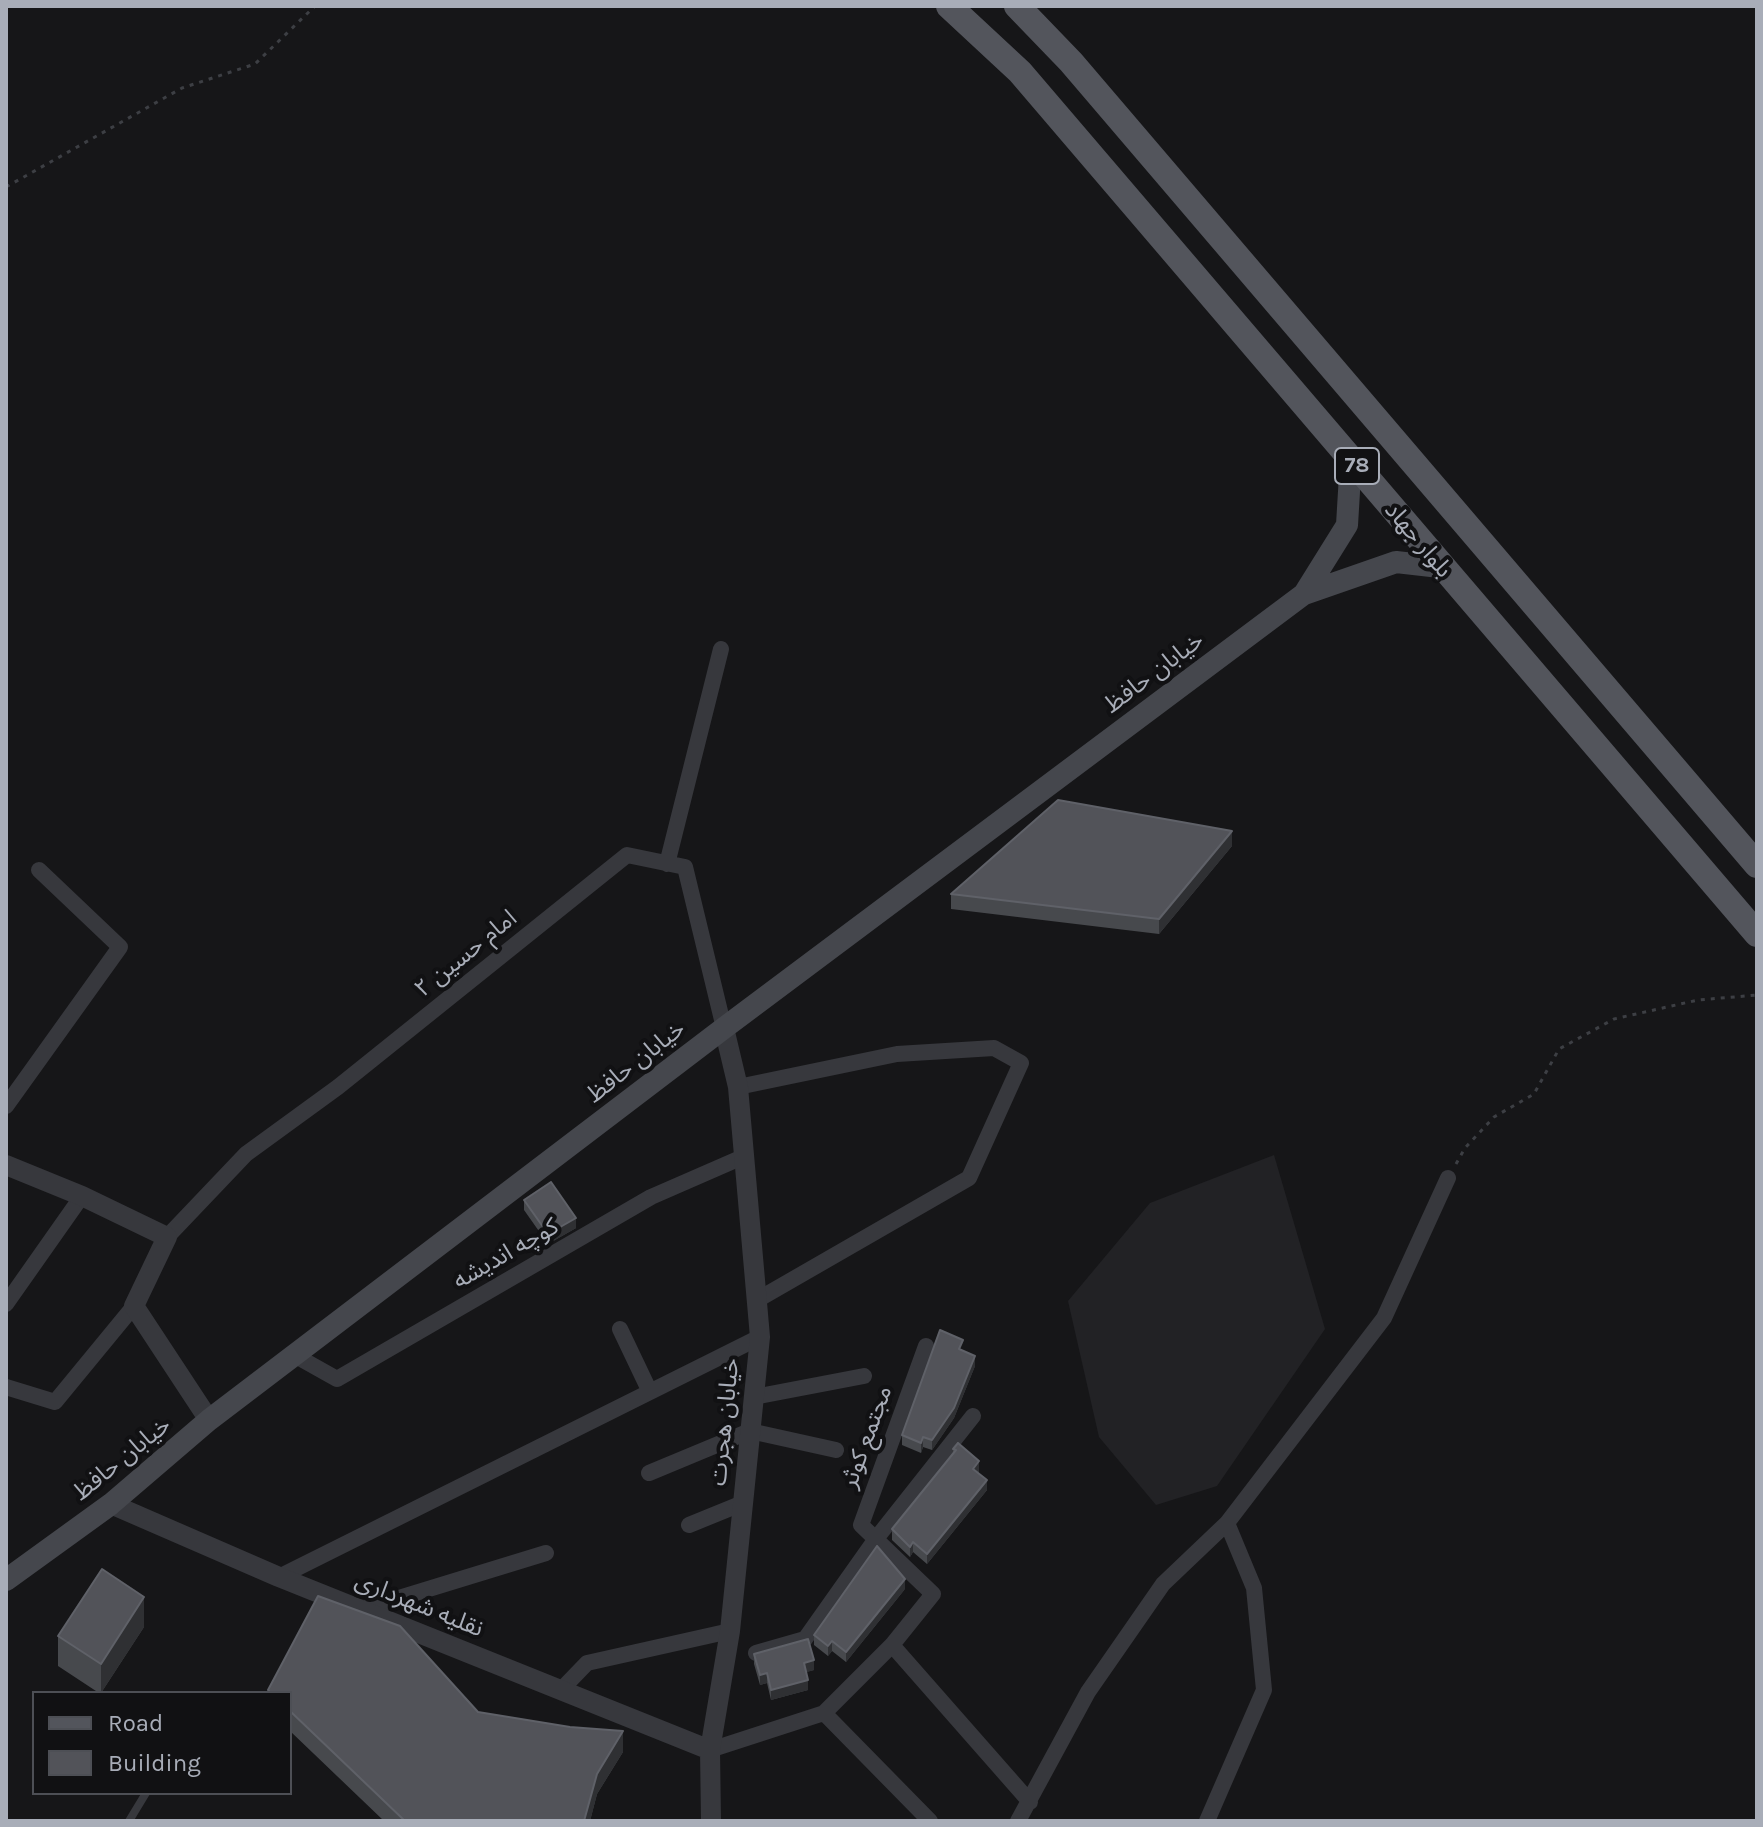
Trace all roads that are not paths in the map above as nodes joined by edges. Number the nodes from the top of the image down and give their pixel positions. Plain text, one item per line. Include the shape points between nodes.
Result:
1 (949, 6) edge
2 (1017, 6) edge
3 (1351, 458) junction
4 (1440, 567) junction
5 (1304, 594) junction
6 (721, 649) dead end
7 (667, 864) junction
8 (1757, 865) edge
9 (39, 870) dead end
10 (1757, 934) edge
11 (724, 1028) junction
12 (738, 1087) junction
13 (6, 1106) edge
14 (745, 1156) junction
15 (6, 1165) edge
16 (1448, 1178) road end
17 (82, 1196) junction
18 (167, 1237) junction
19 (757, 1300) junction
20 (6, 1304) edge
21 (134, 1306) junction
22 (620, 1329) dead end
23 (760, 1337) junction
24 (926, 1346) dead end
25 (296, 1356) junction
26 (864, 1376) dead end
27 (6, 1387) edge
28 (650, 1392) junction
29 (754, 1397) junction
30 (973, 1416) dead end
31 (209, 1420) junction
32 (750, 1431) junction
33 (836, 1450) dead end
34 (649, 1473) dead end
35 (743, 1503) junction
36 (111, 1504) junction
37 (1227, 1523) junction
38 (689, 1525) dead end
39 (875, 1540) junction
40 (546, 1553) dead end
41 (279, 1577) junction
42 (6, 1580) edge
43 (360, 1610) junction
44 (730, 1631) junction
45 (892, 1645) junction
46 (756, 1653) edge
47 (560, 1691) junction
48 (824, 1713) junction
49 (710, 1750) junction
50 (145, 1795) edge
51 (1030, 1802) junction
52 (129, 1821) edge
53 (711, 1821) edge
54 (930, 1821) edge
55 (1018, 1821) edge
56 (1207, 1821) edge

1 - 3 main road, بلوار جهاد / 78 via 1020,72
2 - 8 main road, بلوار جهاد / 78 via 1071,62
3 - 4 main road, بلوار جهاد / 78
3 - 5 main road via 1347,525
4 - 5 main road via 1396,562
4 - 10 main road, بلوار جهاد / 78
5 - 11 main road, خیابان حافظ
6 - 7 street
7 - 11 street via 685,867
7 - 18 street, امام حسین ۲ via 627,855 338,1087 246,1154
9 - 13 street via 120,947
11 - 12 street, خیابان هجرت
11 - 25 main road, خیابان حافظ
12 - 14 street, خیابان هجرت
12 - 19 street via 897,1054 994,1048 1021,1063 969,1178
14 - 19 street, خیابان هجرت
14 - 25 street, کوچه اندیشه via 651,1197 337,1379
15 - 17 street
16 - 37 street via 1384,1318
17 - 18 street
17 - 20 street
18 - 21 street
19 - 23 street, خیابان هجرت
21 - 27 street via 55,1402
21 - 31 street
22 - 28 street
23 - 28 street
23 - 29 street, خیابان هجرت
24 - 39 street, مجتمع کوثر via 861,1525
25 - 31 main road, خیابان حافظ
26 - 29 street
28 - 41 street
29 - 32 street, خیابان هجرت
30 - 39 street
31 - 36 main road, خیابان حافظ
32 - 33 street
32 - 34 street
32 - 35 street, خیابان هجرت
35 - 38 street
35 - 44 street, خیابان هجرت
36 - 41 street, نقلیه شهرداری
36 - 42 main road, خیابان حافظ
37 - 51 street via 1163,1584 1088,1692
37 - 56 street via 1254,1588 1264,1690
39 - 45 street via 933,1594
39 - 46 street via 805,1639
40 - 43 street
41 - 43 street, نقلیه شهرداری
43 - 47 street, نقلیه شهرداری
44 - 47 street via 587,1663
44 - 49 street, خیابان هجرت
45 - 48 street
45 - 51 street
47 - 49 street, نقلیه شهرداری
48 - 49 street
48 - 54 street
49 - 53 street, خیابان هجرت
50 - 52 lane
51 - 55 street

